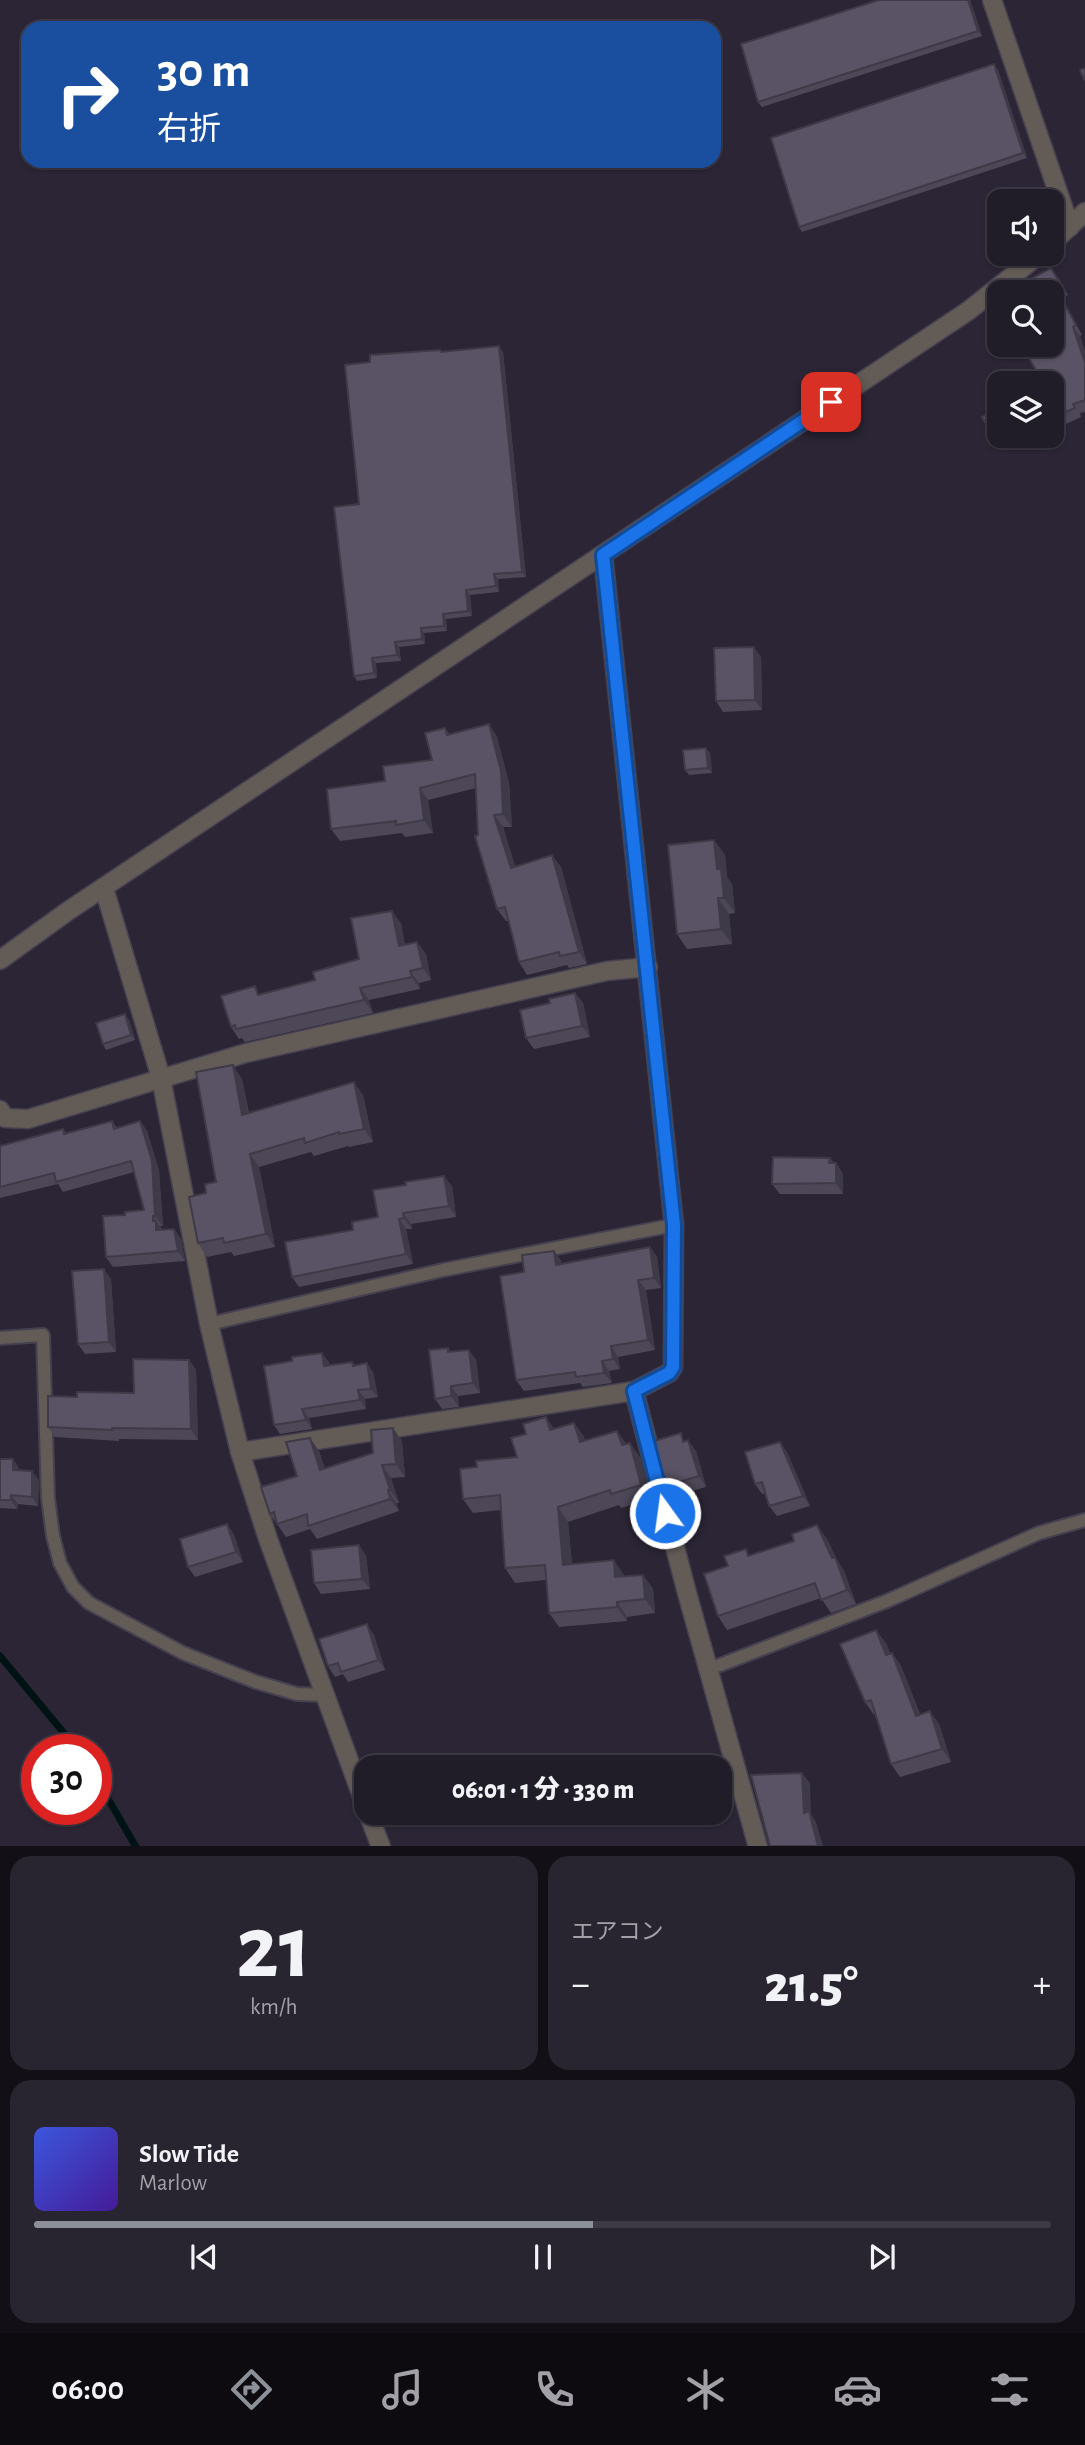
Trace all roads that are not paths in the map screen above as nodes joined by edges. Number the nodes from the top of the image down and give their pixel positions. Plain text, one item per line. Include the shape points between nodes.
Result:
1 (992, 0) edge
2 (1085, 212) edge
3 (1070, 227) junction
4 (1064, 232) edge
5 (1025, 266) edge
6 (603, 555) junction
7 (104, 888) junction
8 (0, 960) edge
9 (648, 967) junction
10 (161, 1078) junction
11 (0, 1110) edge
12 (674, 1225) junction
13 (209, 1324) junction
14 (0, 1338) edge
15 (634, 1391) junction
16 (240, 1452) junction
17 (1085, 1520) edge
18 (708, 1668) junction
19 (323, 1695) junction
20 (354, 1776) edge
21 (373, 1825) edge
22 (381, 1846) edge
23 (758, 1846) edge

1 - 3 street
2 - 3 street
3 - 4 street
5 - 6 street via 968,311
6 - 7 street
6 - 9 street
7 - 8 street
7 - 10 street
9 - 10 street via 607,971 384,1021
9 - 12 street
10 - 11 street via 28,1119 5,1118
10 - 13 street
12 - 13 lane via 443,1270
12 - 15 street via 673,1367
13 - 16 street
14 - 19 lane via 43,1335 52,1536 73,1587 89,1603 183,1653 256,1682 297,1694
15 - 16 street
15 - 18 street
16 - 19 street
17 - 18 lane via 1039,1533 887,1601
18 - 23 street
19 - 20 street
21 - 22 street

